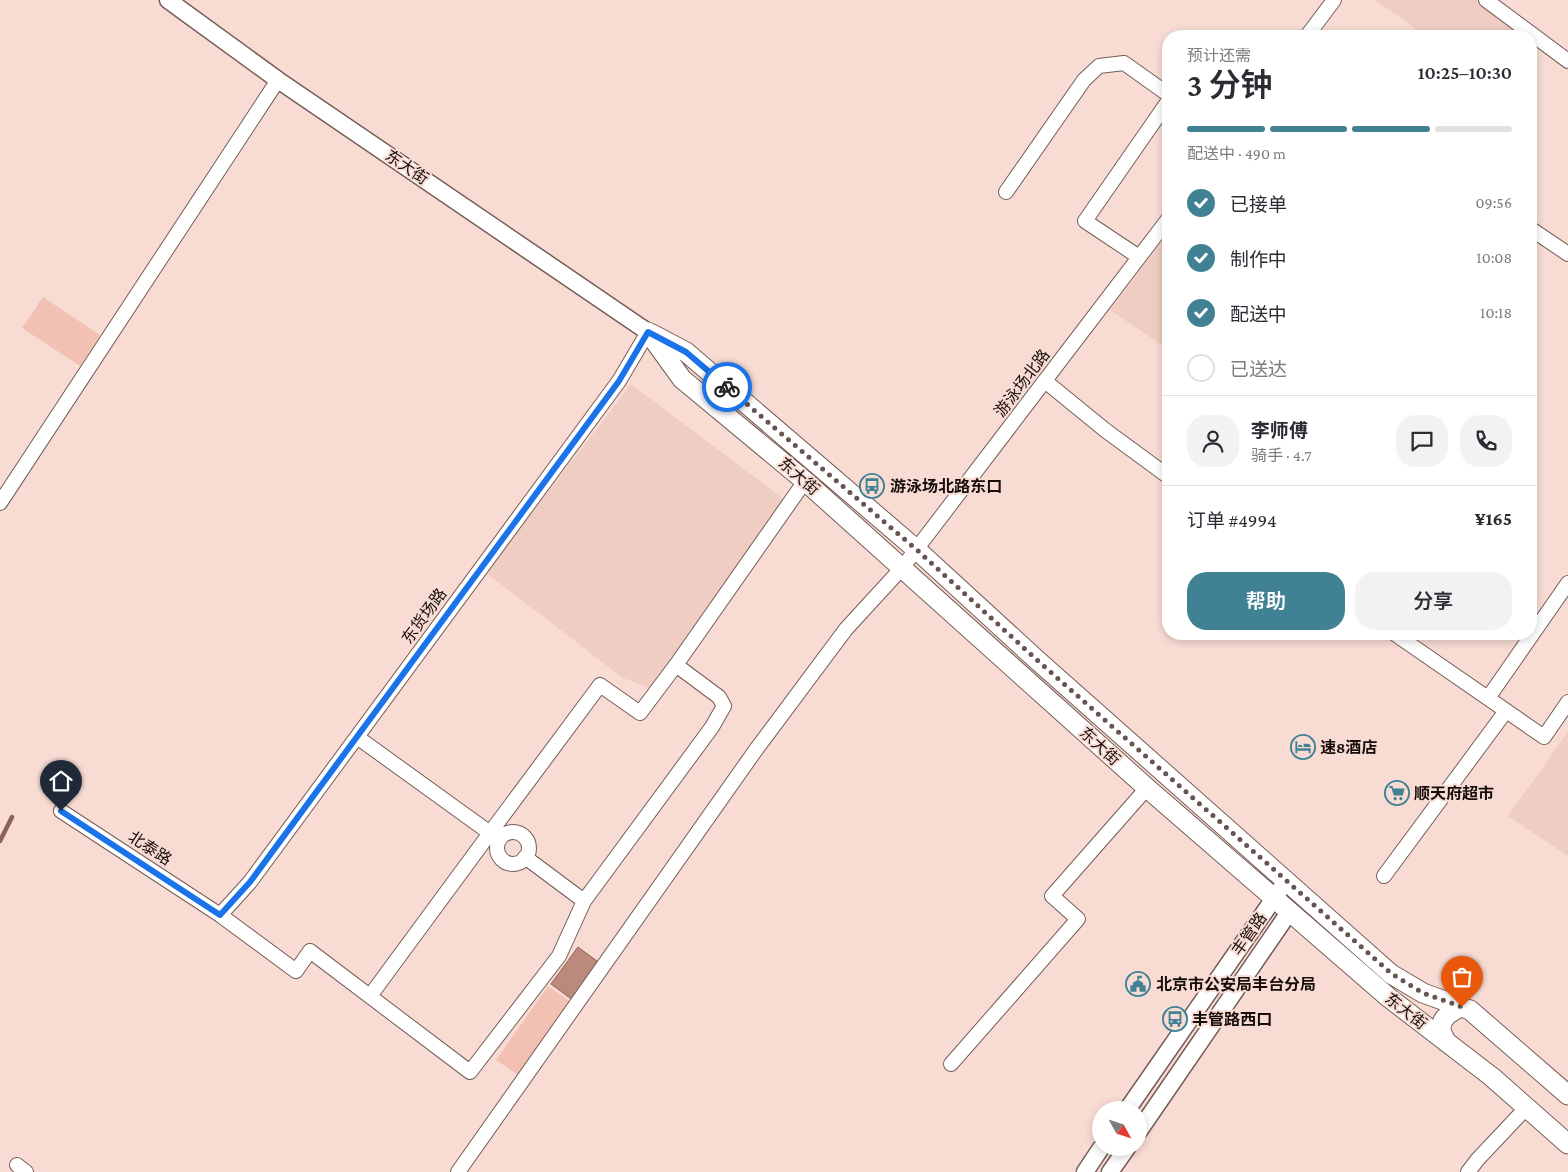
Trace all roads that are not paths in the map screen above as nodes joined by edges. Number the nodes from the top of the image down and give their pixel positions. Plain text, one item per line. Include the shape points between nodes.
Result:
1 (168, 0) edge
2 (1334, 0) edge
3 (1486, 0) edge
4 (1312, 30) edge
5 (1526, 30) edge
6 (1537, 38) edge
7 (1568, 61) edge
8 (278, 80) junction
9 (1162, 90) edge
10 (1162, 110) edge
11 (1006, 192) dead end
12 (1162, 227) edge
13 (1537, 233) edge
14 (1568, 254) edge
15 (1139, 257) junction
16 (648, 332) junction
17 (1045, 381) junction
18 (1162, 472) edge
19 (805, 481) junction
20 (0, 504) edge
21 (917, 550) junction
22 (902, 568) junction
23 (1568, 583) edge
24 (1537, 628) edge
25 (1404, 640) edge
26 (1528, 640) edge
27 (676, 665) junction
28 (1488, 698) junction
29 (1568, 702) edge
30 (1506, 711) junction
31 (357, 736) junction
32 (1147, 788) junction
33 (61, 811) dead end
34 (495, 836) junction
35 (525, 857) junction
36 (1384, 876) dead end
37 (1286, 881) junction
38 (1274, 898) junction
39 (584, 901) junction
40 (1290, 911) junction
41 (220, 915) junction
42 (370, 996) junction
43 (1462, 1007) junction
44 (1446, 1042) junction
45 (951, 1064) dead end
46 (1568, 1095) edge
47 (1133, 1101) edge
48 (1527, 1107) junction
49 (1148, 1118) edge
50 (1568, 1144) edge
51 (1096, 1156) edge
52 (1118, 1160) edge
53 (458, 1172) edge
54 (1084, 1172) edge
55 (1098, 1172) edge
56 (1468, 1172) edge

1 - 8 street, 东大街
2 - 4 street
3 - 5 street
6 - 7 street
8 - 16 street, 东大街
8 - 20 street
9 - 11 street via 1124,63 1100,66 1084,80
10 - 15 street via 1085,221
12 - 15 street, 游泳场北路
13 - 14 street
15 - 17 street, 游泳场北路
16 - 19 main road, 东大街 via 682,379
16 - 21 main road, 东大街 via 686,352
16 - 31 street, 东货场路 via 619,381
17 - 18 street
17 - 21 street, 游泳场北路
19 - 22 main road, 东大街
19 - 27 street
21 - 22 street, 游泳场北路
21 - 37 main road, 东大街
22 - 32 main road, 东大街
22 - 53 street, 游泳场北路 via 846,630 755,751
23 - 24 street
25 - 28 street
26 - 28 street
27 - 34 street via 640,713 600,685
27 - 39 street via 718,697 724,706
28 - 30 street
29 - 30 street via 1544,737
30 - 36 street
31 - 34 street
31 - 41 street, 东货场路 via 250,882
32 - 38 main road, 东大街
32 - 45 street via 1052,896 1078,919
33 - 41 street, 北泰路
34 - 35 street via 498,853 504,862 515,864
34 - 35 street via 510,832 523,836 528,845
34 - 42 street
35 - 39 street
37 - 38 street, 丰管路
37 - 43 main road, 东大街 via 1392,974 1423,993
38 - 40 main road, 东大街
38 - 47 street, 丰管路
39 - 42 street via 559,956 470,1072
40 - 44 main road, 东大街 via 1388,997
40 - 49 street
41 - 42 street, 北泰路 via 296,971 310,952
43 - 44 main road via 1452,1010 1444,1020 1441,1030
43 - 46 main road, 东大街 via 1470,1010
44 - 48 main road, 东大街
48 - 50 main road, 东大街
48 - 56 street
51 - 54 street
52 - 55 street

